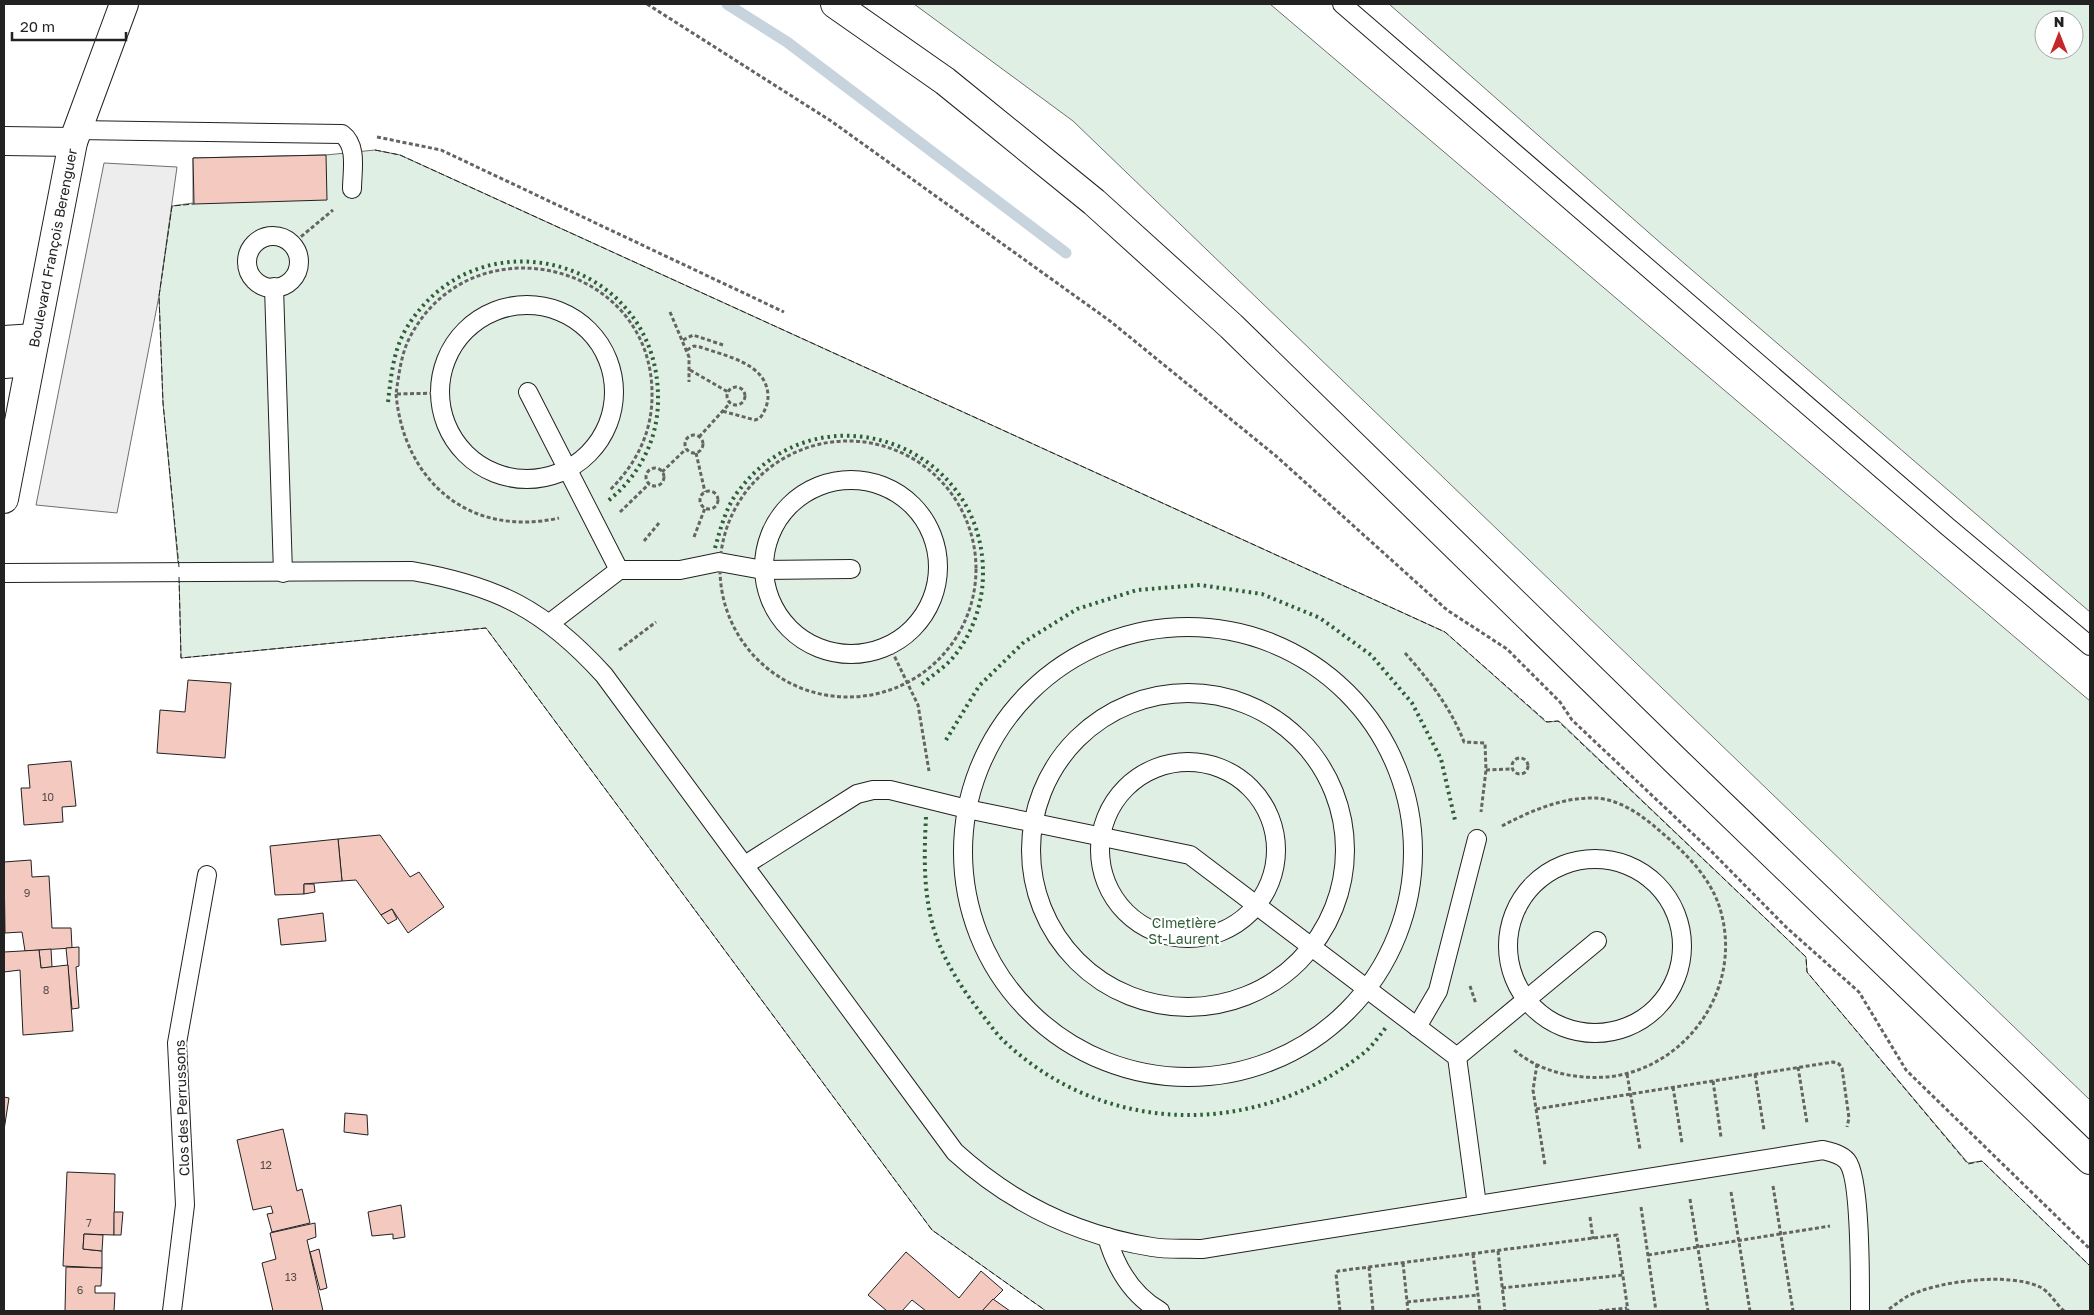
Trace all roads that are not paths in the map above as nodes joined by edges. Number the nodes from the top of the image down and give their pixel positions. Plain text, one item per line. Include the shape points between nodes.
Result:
1 (124, 4) edge
2 (836, 4) edge
3 (1342, 4) edge
4 (75, 136) junction
5 (4, 141) edge
6 (352, 189) road end
7 (274, 287) junction
8 (4, 340) edge
9 (23, 355) edge
10 (528, 392) dead end
11 (568, 470) junction
12 (4, 499) edge
13 (850, 569) dead end
14 (619, 570) junction
15 (763, 570) junction
16 (283, 572) junction
17 (4, 573) edge
18 (550, 623) junction
19 (2090, 646) edge
20 (967, 809) junction
21 (1034, 823) junction
22 (1101, 836) junction
23 (1477, 839) road end
24 (746, 865) junction
25 (207, 875) dead end
26 (1258, 906) junction
27 (1598, 942) dead end
28 (1312, 947) junction
29 (1367, 989) junction
30 (1526, 1001) junction
31 (1417, 1027) junction
32 (1457, 1057) junction
33 (2090, 1160) edge
34 (1477, 1205) junction
35 (1107, 1237) junction
36 (172, 1311) edge
37 (1160, 1311) edge
38 (1860, 1311) edge

1 - 4 street, Boulevard François Berenguer
2 - 33 street via 945,81 1079,190 1231,326
3 - 19 lane
4 - 5 street
4 - 6 lane via 342,134 349,139 352,151
4 - 9 street, Boulevard François Berenguer
7 - 7 lane via 258,283 248,269 248,252 260,239 269,236 277,236 291,244 298,259 295,275 289,282
7 - 16 lane
8 - 9 street
9 - 12 street, Boulevard François Berenguer
10 - 11 lane
11 - 11 lane via 589,455 605,434 614,410 615,384 609,359 596,337 577,320 554,308 528,304 503,308 478,318 459,336 445,359 439,385 441,412 451,437 468,457 490,472 516,479 543,478
11 - 14 lane
13 - 15 lane
14 - 15 lane via 680,570 719,562
14 - 18 lane
15 - 15 lane via 767,543 778,518 797,498 821,485 848,479 875,483 900,494 920,513 933,537 939,563 935,590 924,615 905,636 889,645 855,654 827,651 802,639 782,621 769,597
16 - 17 lane
16 - 18 lane via 412,571 430,574 486,588 523,605
18 - 24 lane via 597,667
20 - 21 lane
20 - 24 lane via 890,790 857,794
20 - 29 lane via 962,852 967,895 978,936 998,974 1025,1008 1058,1036 1095,1057 1136,1071 1179,1077 1222,1074 1264,1064 1303,1046 1338,1020
20 - 29 lane via 977,772 994,738 1016,706 1044,679 1076,657 1111,641 1186,627 1225,630 1262,640 1298,656 1330,677 1358,704 1380,735 1398,770 1409,807 1414,845 1411,884 1403,921 1388,956
21 - 22 lane
21 - 28 lane via 1031,843 1034,882 1057,936 1098,979 1133,997 1192,1007 1230,1001 1267,986
21 - 28 lane via 1039,801 1060,760 1074,742 1110,715 1137,702 1174,694 1197,694 1242,703 1282,724 1299,739 1326,776 1342,818 1345,841 1341,886 1324,928
22 - 26 lane via 1190,855
22 - 26 lane via 1100,862 1108,887 1121,909 1141,925 1164,936 1190,939 1215,934 1239,924
22 - 26 lane via 1110,809 1128,785 1152,769 1181,761 1211,764 1238,776 1259,796 1273,822 1278,851 1272,880
23 - 31 lane via 1438,991
24 - 35 lane via 955,1152 979,1174 1019,1202 1060,1222
25 - 36 lane, Clos des Perrussons via 178,1043 185,1205
26 - 28 lane
27 - 30 lane
28 - 29 lane
29 - 31 lane
30 - 30 lane via 1548,1021 1577,1033 1607,1034 1643,1020 1661,1006 1677,980 1684,950 1680,920 1666,893 1646,874 1620,862 1593,858 1566,863 1542,877 1522,897 1510,922 1507,949 1512,977
30 - 32 lane
31 - 32 lane
32 - 34 lane
34 - 35 lane via 1202,1249 1154,1247
34 - 38 lane via 1823,1150 1836,1153 1848,1161 1852,1174 1859,1221
35 - 37 lane via 1125,1280 1149,1305

